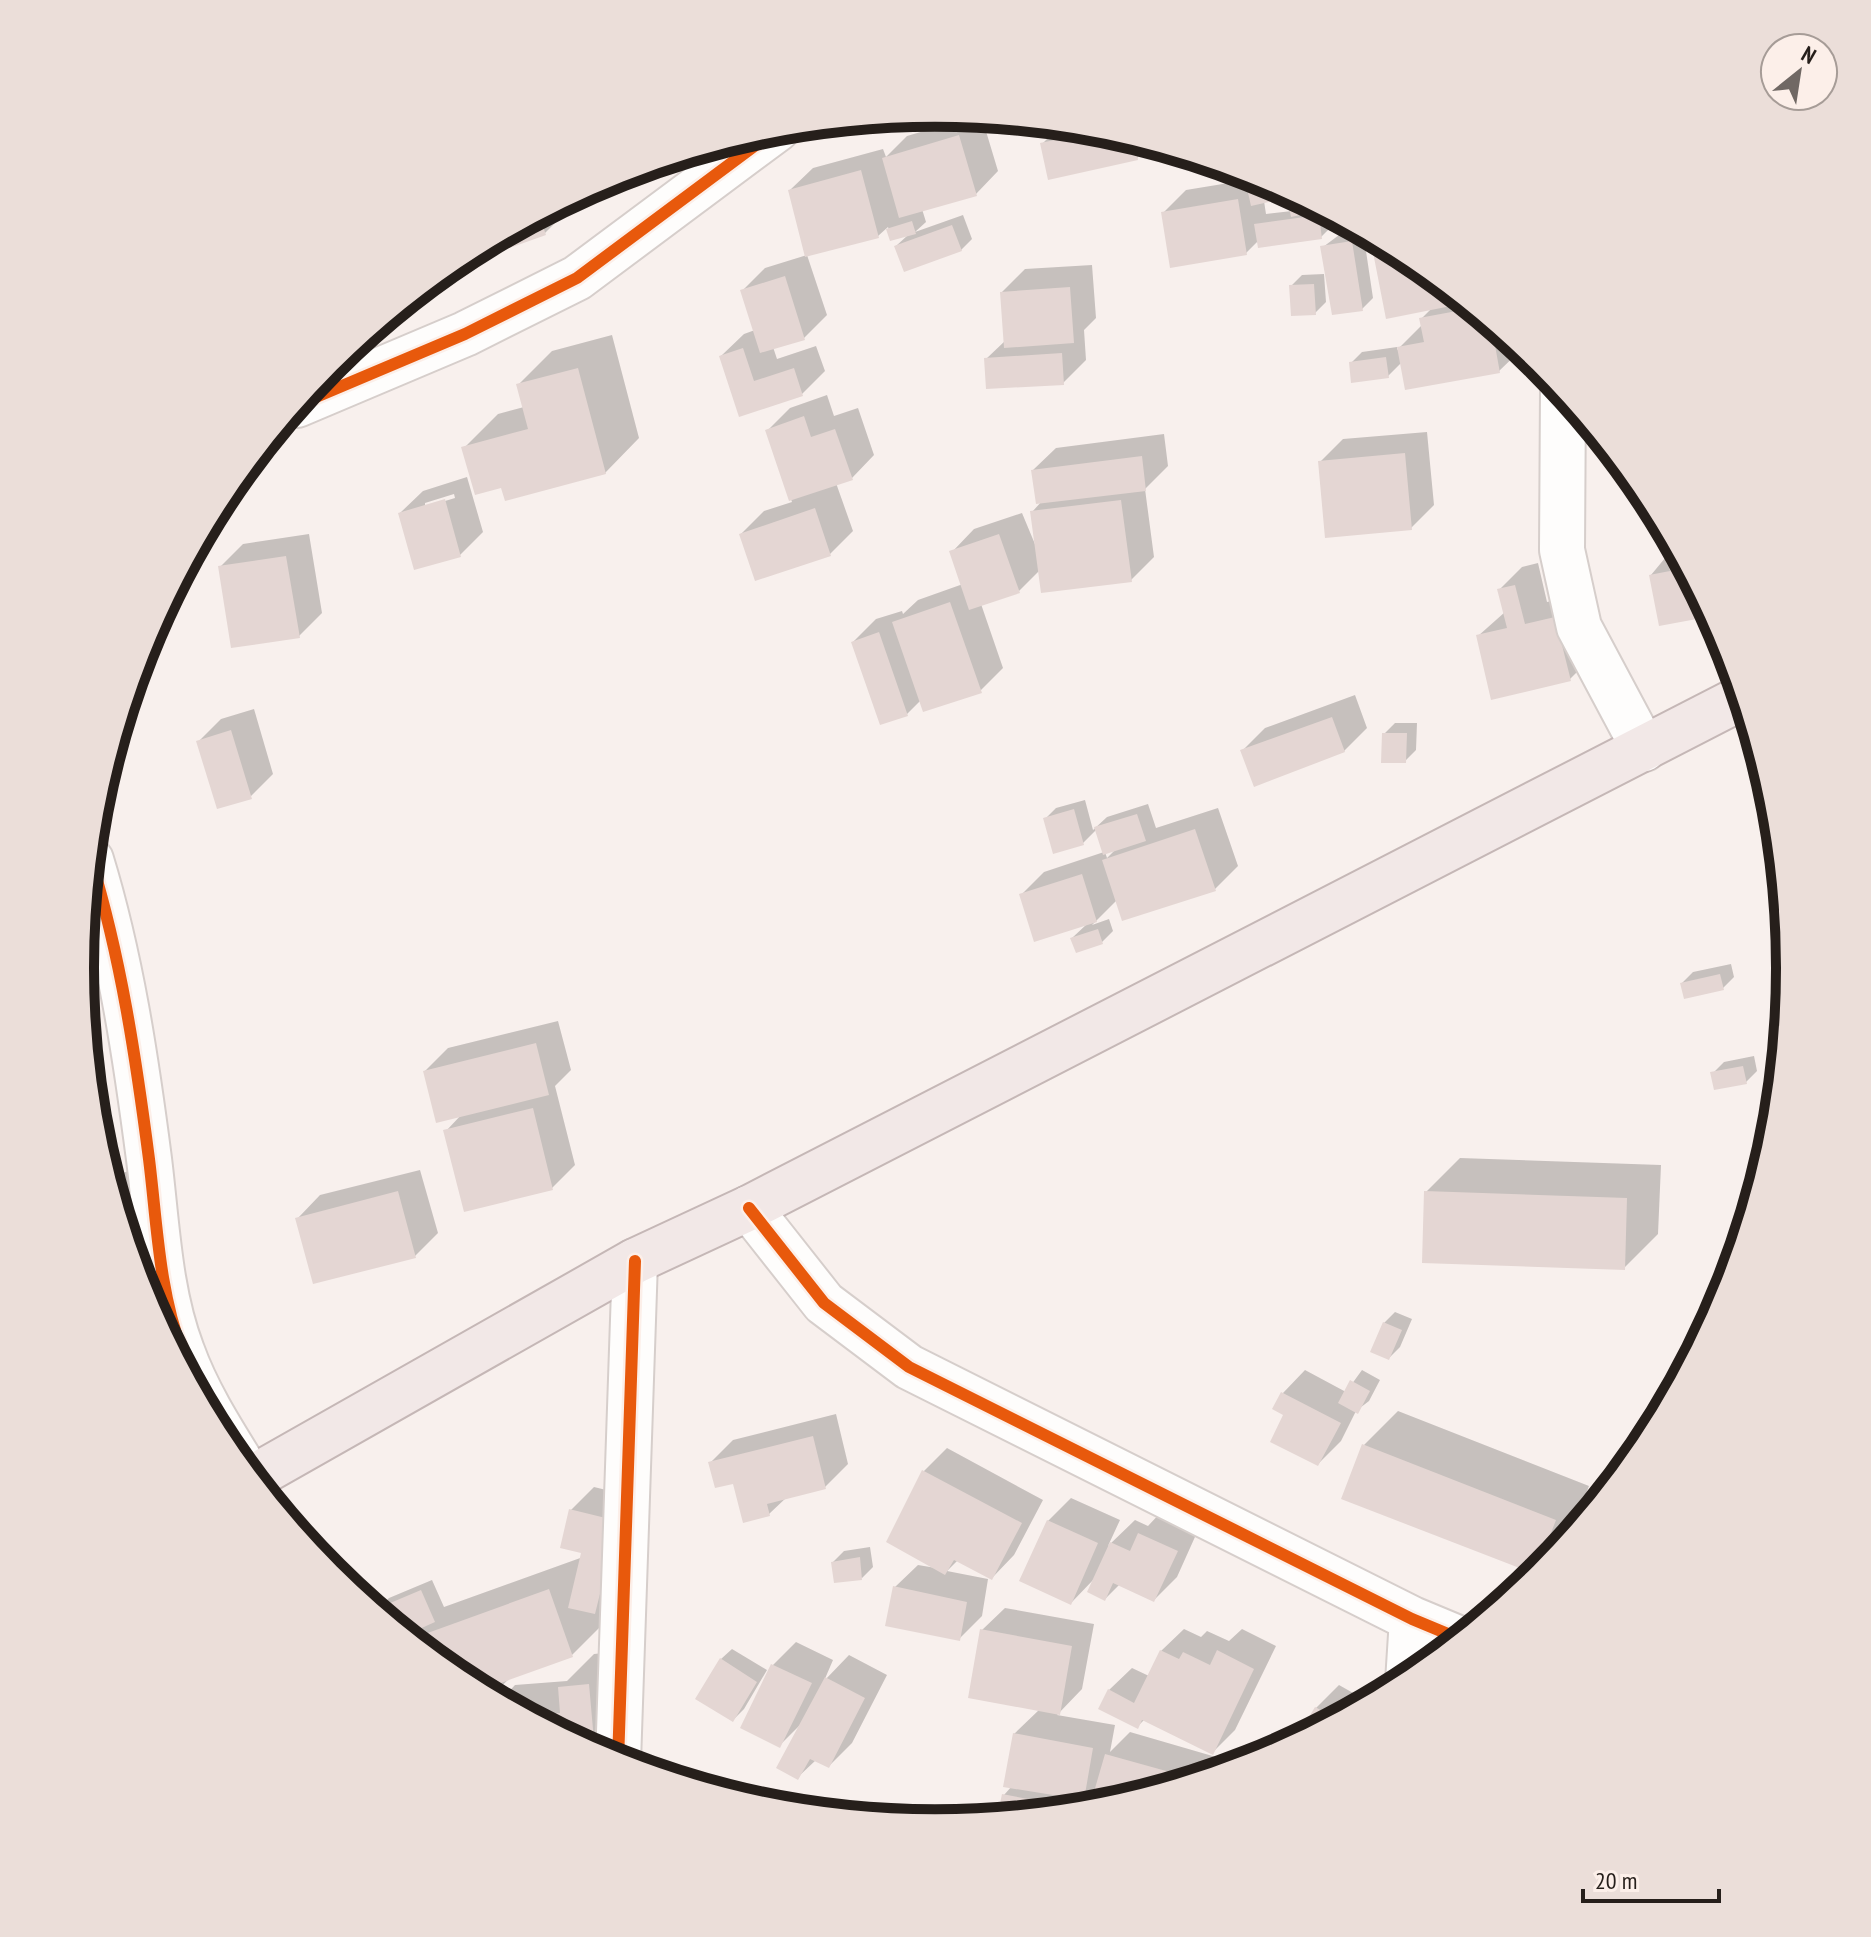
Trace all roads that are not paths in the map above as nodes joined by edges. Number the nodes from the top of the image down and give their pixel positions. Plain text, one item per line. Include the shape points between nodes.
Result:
1 (752, 148) edge
2 (320, 395) edge
3 (1563, 408) edge
4 (1733, 702) edge
5 (1644, 749) junction
6 (98, 890) edge
7 (749, 1208) junction
8 (635, 1261) junction
9 (177, 1332) edge
10 (262, 1472) edge
11 (1412, 1619) junction
12 (1450, 1635) edge
13 (1409, 1664) edge
14 (618, 1748) edge

1 - 2 street via 577,278 465,334
3 - 5 street via 1562,550 1579,627
4 - 5 highway
5 - 7 highway
6 - 9 street via 133,1050 166,1292
7 - 8 highway
7 - 11 street via 824,1303 909,1367
8 - 10 highway
8 - 14 street
11 - 12 street
11 - 13 street

